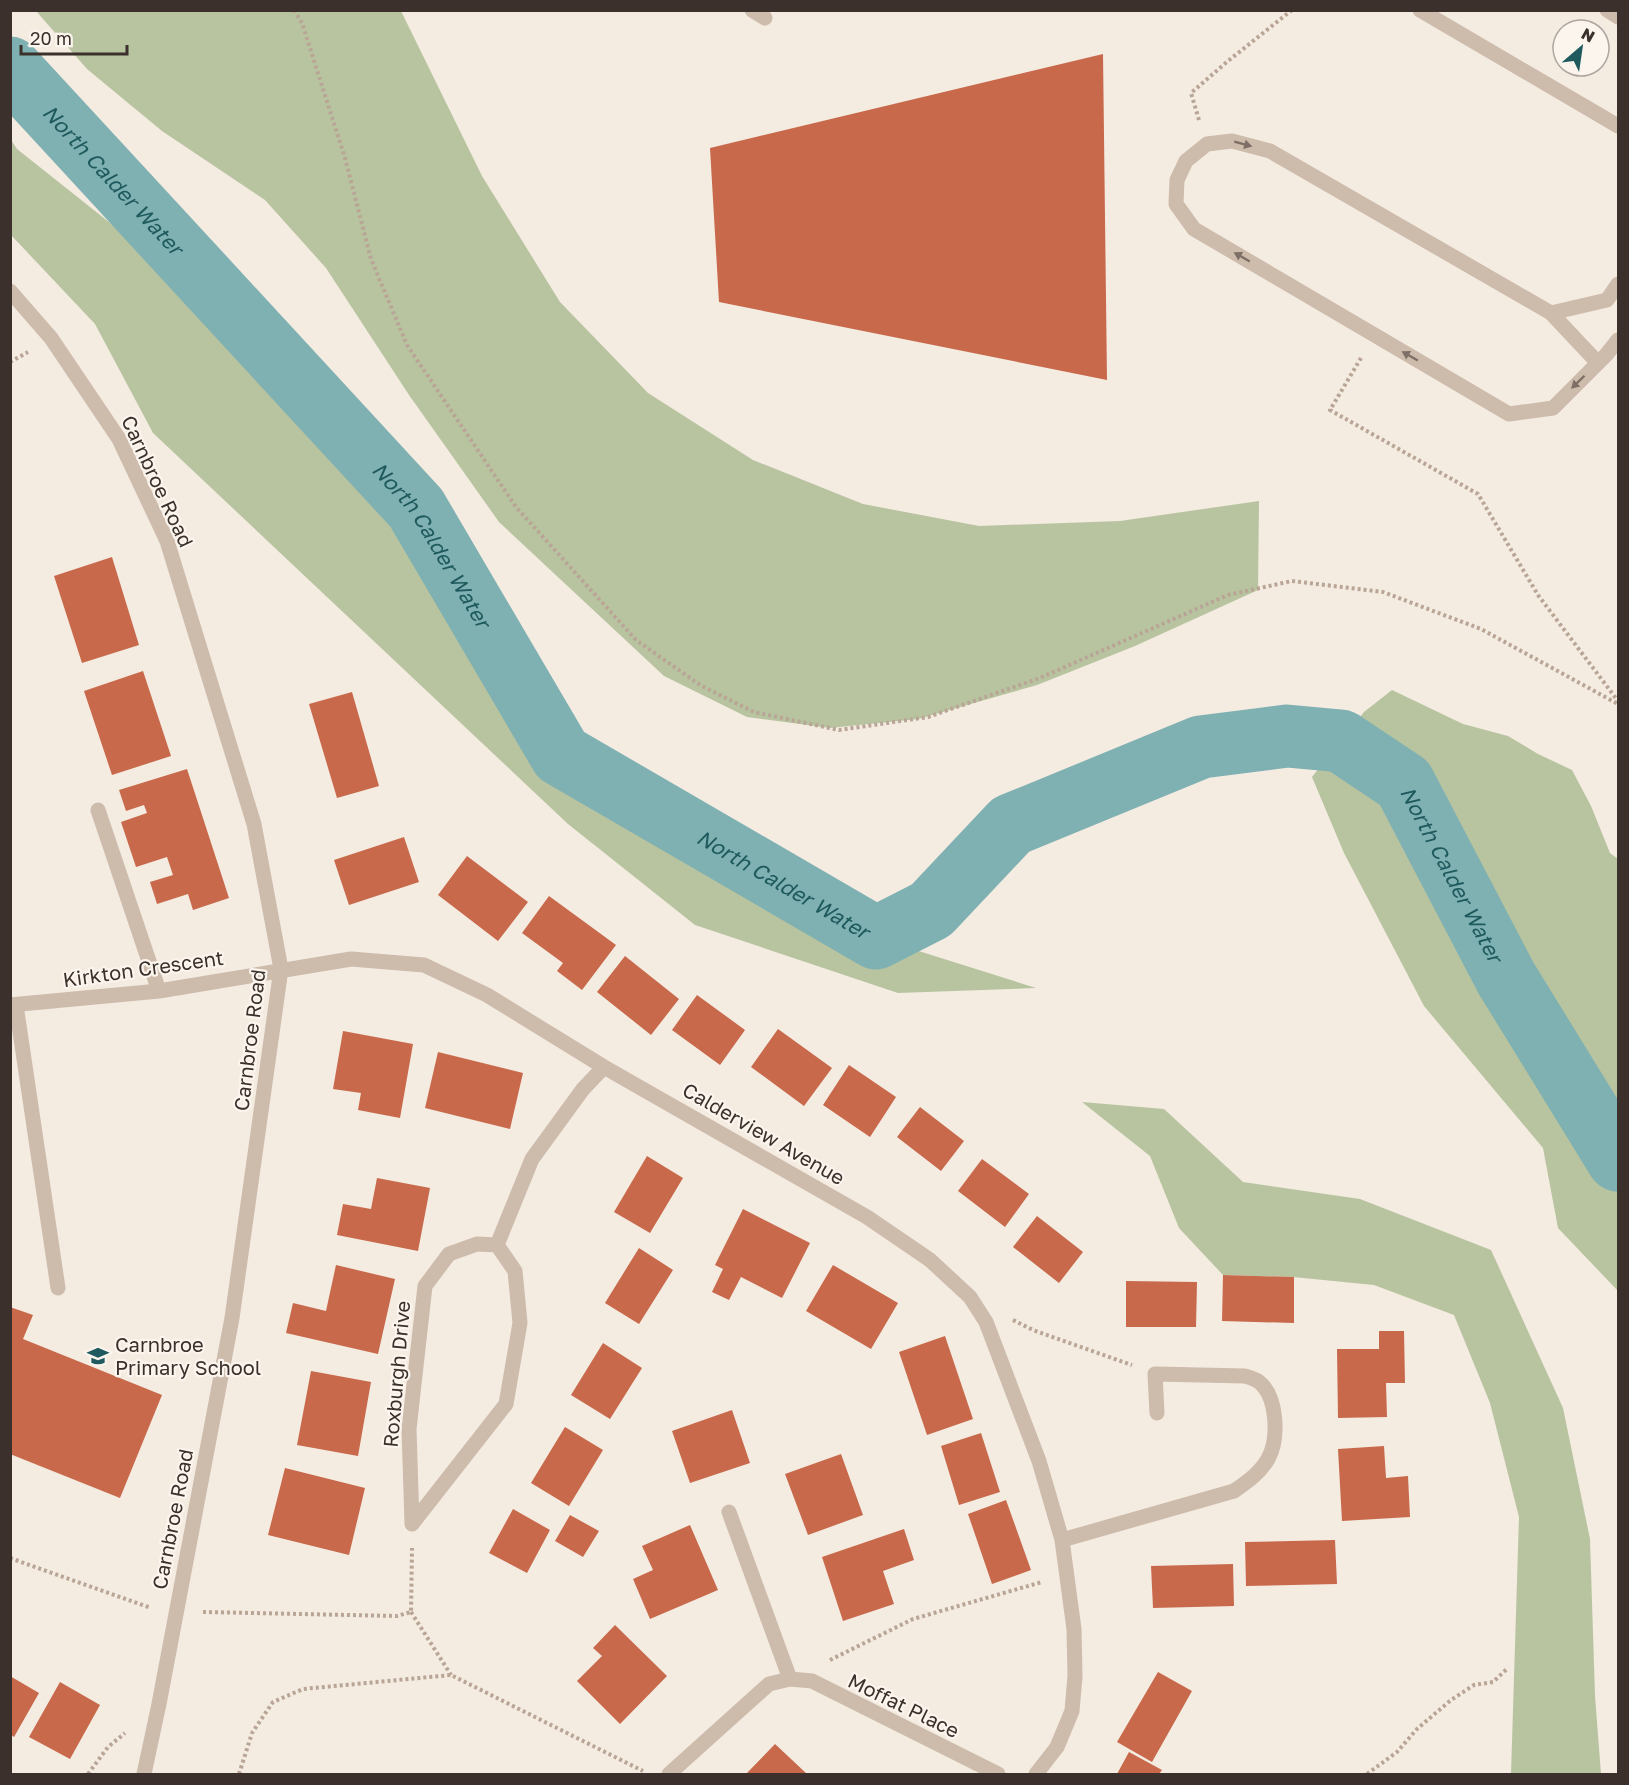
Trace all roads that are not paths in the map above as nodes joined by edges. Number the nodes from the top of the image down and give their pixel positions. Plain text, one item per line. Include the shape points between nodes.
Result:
1 (1420, 10) edge
2 (1607, 10) edge
3 (1618, 17) edge
4 (1618, 126) edge
5 (1618, 284) edge
6 (10, 291) edge
7 (1551, 313) junction
8 (1618, 340) edge
9 (1598, 363) junction
10 (98, 810) dead end
11 (281, 969) junction
12 (159, 991) junction
13 (13, 1005) edge
14 (604, 1067) junction
15 (496, 1245) junction
16 (58, 1288) dead end
17 (1157, 1413) dead end
18 (729, 1512) dead end
19 (1062, 1540) junction
20 (789, 1679) junction
21 (144, 1774) edge
22 (669, 1774) edge
23 (998, 1774) edge
24 (1036, 1774) edge

1 - 4 street
2 - 3 street
5 - 7 street via 1607,300
6 - 11 street, Carnbroe Road via 51,338 119,439 167,541 254,824
7 - 9 street
9 -> 7 street via 1552,408 1509,414 1194,229 1176,204 1177,180 1186,161 1207,144 1232,141 1270,151
8 - 9 street
10 - 12 street
11 - 12 street, Kirkton Crescent
11 - 14 street, Calderview Avenue via 351,959 424,964 487,995
11 - 21 street, Carnbroe Road via 232,1317
12 - 13 street, Kirkton Crescent
13 - 16 street
14 - 15 street via 532,1159
14 - 19 street, Calderview Avenue via 867,1217 930,1260 970,1297 986,1322 1023,1418
15 - 15 street, Roxburgh Drive via 515,1270 520,1323 506,1404 412,1524 409,1429 425,1286 449,1254 477,1244
17 - 19 street via 1155,1374 1245,1376 1257,1381 1267,1391 1274,1413 1275,1437 1268,1460 1253,1478 1234,1491
18 - 20 street
19 - 24 street, Calderview Avenue via 1074,1629 1072,1712 1057,1747
20 - 22 street via 769,1684
20 - 23 street, Moffat Place via 812,1682

